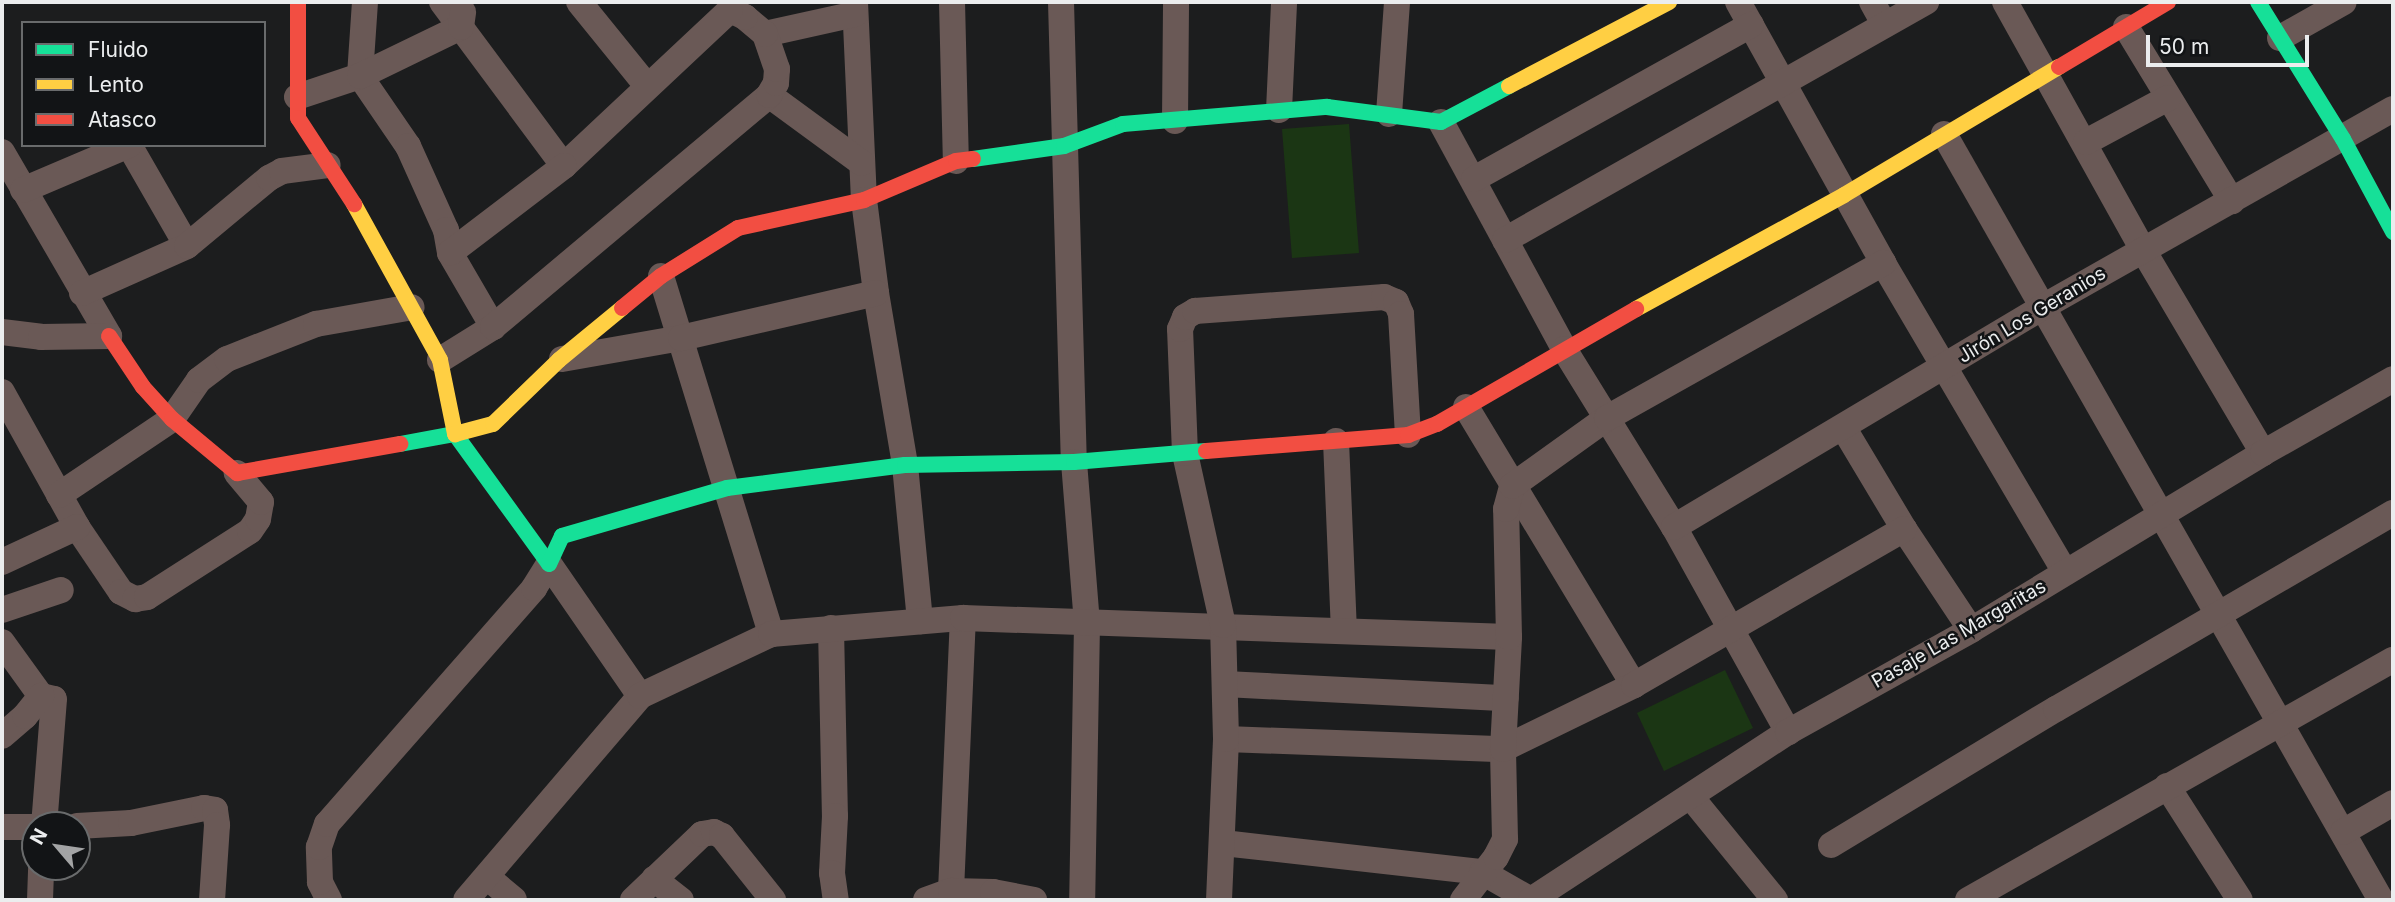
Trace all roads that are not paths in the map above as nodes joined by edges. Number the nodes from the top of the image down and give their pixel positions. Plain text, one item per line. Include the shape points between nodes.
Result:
1 (298, 2) edge
2 (365, 2) edge
3 (442, 2) edge
4 (579, 2) edge
5 (953, 2) edge
6 (1061, 2) edge
7 (1176, 2) edge
8 (1284, 2) edge
9 (1397, 2) edge
10 (1669, 2) edge
11 (1738, 2) edge
12 (1872, 2) edge
13 (1926, 2) edge
14 (2005, 2) edge
15 (2168, 2) edge
16 (2258, 2) edge
17 (2344, 2) edge
18 (727, 6) edge
19 (855, 8) edge
20 (463, 14) edge
21 (1751, 25) junction
22 (1885, 25) junction
23 (2126, 27) junction
24 (765, 34) junction
25 (2280, 38) junction
26 (2047, 74) junction
27 (360, 76) junction
28 (1783, 83) junction
29 (647, 86) junction
30 (769, 95) junction
31 (297, 97) junction
32 (2168, 98) junction
33 (2393, 109) edge
34 (1279, 110) junction
35 (1390, 114) junction
36 (1175, 121) junction
37 (1441, 122) junction
38 (1944, 134) junction
39 (2343, 139) junction
40 (2086, 142) junction
41 (1064, 146) junction
42 (124, 147) edge
43 (130, 147) edge
44 (2, 152) edge
45 (956, 161) junction
46 (862, 163) junction
47 (328, 164) junction
48 (564, 166) junction
49 (1474, 179) junction
50 (23, 190) junction
51 (1844, 195) junction
52 (864, 200) junction
53 (2232, 201) junction
54 (2393, 232) edge
55 (1504, 240) junction
56 (187, 246) junction
57 (2143, 250) junction
58 (450, 253) junction
59 (1883, 263) junction
60 (661, 276) junction
61 (82, 293) junction
62 (876, 293) junction
63 (412, 307) junction
64 (2042, 308) junction
65 (492, 327) junction
66 (2, 332) edge
67 (109, 336) junction
68 (681, 338) junction
69 (1564, 349) junction
70 (440, 360) junction
71 (559, 360) junction
72 (1944, 368) junction
73 (2393, 379) edge
74 (4, 403) edge
75 (1466, 407) junction
76 (1607, 418) junction
77 (172, 419) junction
78 (1843, 427) junction
79 (455, 434) junction
80 (1408, 435) junction
81 (1336, 441) junction
82 (1185, 453) junction
83 (2263, 453) junction
84 (1074, 462) junction
85 (905, 465) junction
86 (237, 473) junction
87 (1512, 486) junction
88 (727, 488) junction
89 (59, 495) junction
90 (2393, 513) edge
91 (2162, 515) junction
92 (77, 527) junction
93 (1674, 527) junction
94 (1904, 530) junction
95 (2, 562) edge
96 (548, 564) junction
97 (2065, 572) junction
98 (61, 590) dead end
99 (2, 610) edge
100 (2216, 615) junction
101 (963, 618) junction
102 (920, 621) junction
103 (1087, 624) junction
104 (1223, 625) junction
105 (831, 628) junction
106 (1344, 630) junction
107 (1971, 630) junction
108 (1732, 631) junction
109 (771, 634) junction
110 (1508, 637) junction
111 (2, 642) edge
112 (2393, 660) edge
113 (1225, 684) junction
114 (1634, 685) junction
115 (41, 696) junction
116 (640, 696) junction
117 (1506, 698) junction
118 (2281, 725) junction
119 (1788, 732) junction
120 (2, 736) edge
121 (1226, 739) junction
122 (1503, 749) junction
123 (2167, 786) junction
124 (1691, 797) junction
125 (2393, 803) edge
126 (45, 811) edge
127 (91, 826) edge
128 (2, 827) edge
129 (21, 827) edge
130 (2343, 832) junction
131 (1223, 843) junction
132 (1831, 845) dead end
133 (1482, 872) junction
134 (487, 877) junction
135 (654, 879) junction
136 (41, 881) edge
137 (951, 891) junction
138 (2232, 898) edge
139 (40, 900) edge
140 (212, 900) edge
141 (329, 900) edge
142 (466, 900) edge
143 (514, 900) edge
144 (633, 900) edge
145 (681, 900) edge
146 (773, 900) edge
147 (836, 900) edge
148 (926, 900) edge
149 (1034, 900) edge
150 (1082, 900) edge
151 (1219, 900) edge
152 (1463, 900) edge
153 (1531, 900) edge
154 (1775, 900) edge
155 (1968, 900) edge
156 (2381, 900) edge

1 - 31 street
2 - 27 street
3 - 20 street
4 - 29 street
5 - 45 street
6 - 41 street
7 - 36 street
8 - 34 street
9 - 35 street
10 - 37 street
11 - 21 street
12 - 22 street
13 - 22 street
14 - 26 street
15 - 23 street
16 - 25 street
17 - 25 street
18 - 24 street
18 - 29 street
19 - 24 street
19 - 46 street
20 - 27 street
20 - 48 street
21 - 28 street
21 - 49 street
22 - 28 street
23 - 26 street
23 - 32 street
24 - 30 street via 777,69
25 - 39 street
26 - 38 street
26 - 40 street
27 - 31 street
27 - 58 street via 408,146 446,230
28 - 51 street
28 - 55 street
29 - 48 street
30 - 46 street
30 - 65 street
31 - 47 street via 298,118
32 - 40 street
32 - 53 street
33 - 39 street, Jirón Los Geranios
34 - 35 street via 1327,107
34 - 36 street
35 - 37 street
36 - 41 street via 1123,124
37 - 49 street
38 - 51 street
38 - 64 street
39 - 53 street, Jirón Los Geranios
39 - 54 street
40 - 57 street
41 - 45 street
41 - 84 street
42 - 50 street
43 - 56 street
44 - 50 street
45 - 52 street
46 - 52 street
47 - 56 street via 269,177
47 - 63 street
48 - 58 street
49 - 55 street
50 - 61 street
51 - 59 street
51 - 69 street
52 - 60 street via 738,228
52 - 62 street
53 - 57 street, Jirón Los Geranios
55 - 69 street
56 - 61 street
57 - 64 street, Jirón Los Geranios
57 - 83 street
58 - 65 street
59 - 72 street
59 - 76 street
60 - 68 street
60 - 71 street
61 - 67 street
62 - 68 street
62 - 85 street
63 - 70 street
63 - 77 street via 316,324 228,359 199,380
64 - 72 street, Jirón Los Geranios
64 - 91 street
65 - 70 street
66 - 67 street via 41,337
67 - 77 street via 143,387
68 - 71 street
68 - 88 street
69 - 75 street
69 - 76 street
70 - 79 street
71 - 79 street via 493,424
72 - 78 street, Jirón Los Geranios
72 - 97 street
73 - 83 street, Pasaje Las Margaritas
74 - 89 street
75 - 80 street
75 - 87 street
76 - 87 street
76 - 93 street
77 - 86 street
77 - 89 street
78 - 93 street, Jirón Los Geranios
78 - 94 street
79 - 86 street
79 - 96 street
80 - 81 street
80 - 82 street via 1401,314 1396,303 1384,298 1195,311 1185,317 1180,329
81 - 82 street
81 - 106 street
82 - 84 street
82 - 104 street
83 - 91 street, Pasaje Las Margaritas
84 - 85 street
84 - 103 street
85 - 88 street
85 - 102 street
86 - 92 street via 261,502 250,531 147,597 135,599 121,592
87 - 110 street via 1506,509
87 - 114 street
88 - 96 street via 562,536
88 - 109 street
89 - 92 street
90 - 100 street
91 - 97 street, Pasaje Las Margaritas
91 - 100 street
92 - 95 street
93 - 108 street
94 - 107 street
94 - 108 street
96 - 116 street
96 - 141 street via 534,588 327,824 319,847 320,882
97 - 107 street, Pasaje Las Margaritas
98 - 99 street
100 - 118 street
100 - 132 street
101 - 102 street
101 - 103 street
101 - 137 street
102 - 105 street
103 - 104 street
103 - 150 street
104 - 106 street
104 - 113 street
105 - 109 street
105 - 147 street via 832,873
106 - 110 street
107 - 119 street, Pasaje Las Margaritas
108 - 114 street
108 - 119 street
109 - 116 street
110 - 117 street
111 - 115 street
112 - 118 street
113 - 117 street
113 - 121 street
114 - 122 street
115 - 120 street
115 - 126 street via 50,696 54,704
116 - 134 street
117 - 122 street
118 - 123 street
118 - 130 street
119 - 124 street, Pasaje Las Margaritas
121 - 122 street
121 - 131 street
122 - 133 street via 1504,839
123 - 138 street
123 - 155 street
124 - 153 street, Pasaje Las Margaritas
124 - 154 street
125 - 130 street
127 - 140 street via 215,810
128 - 129 street
130 - 156 street
131 - 133 street
131 - 151 street
133 - 152 street
133 - 153 street
134 - 142 street
134 - 143 street
135 - 144 street
135 - 145 street
135 - 146 street via 702,834 714,832
136 - 139 street
137 - 148 street
137 - 149 street via 993,892

